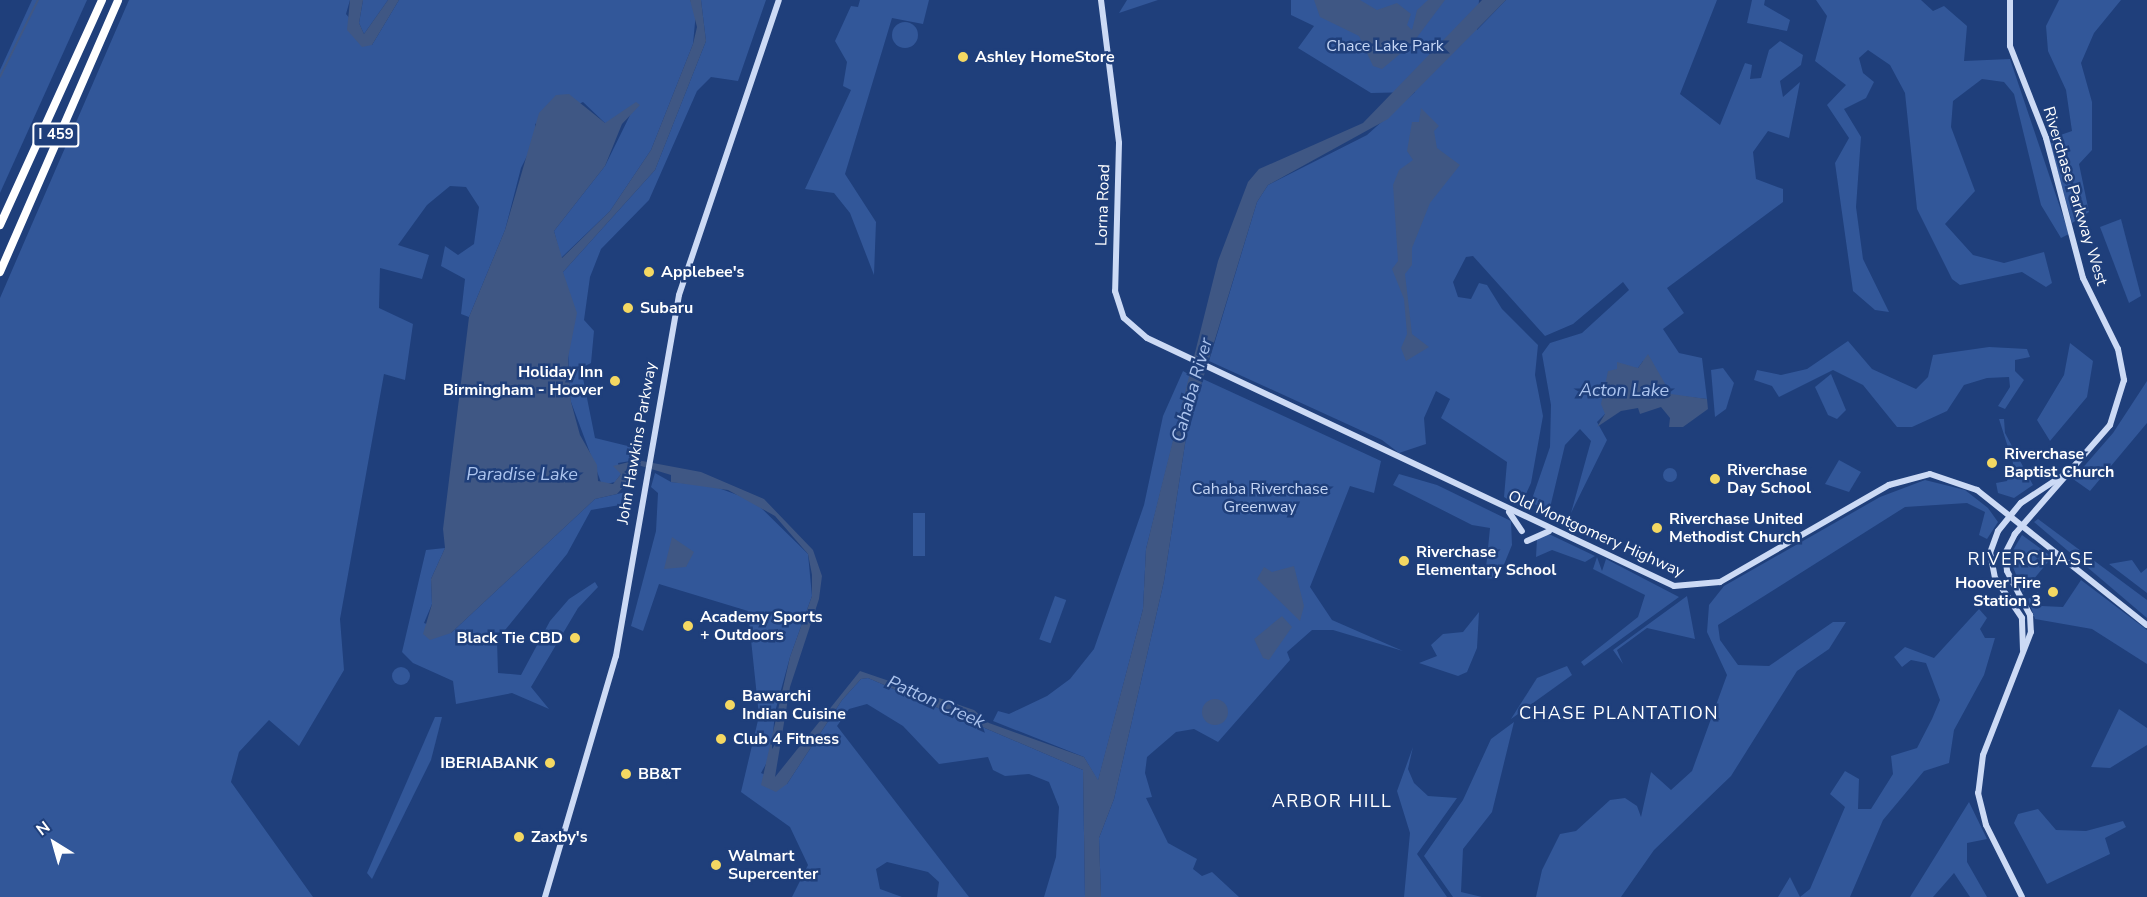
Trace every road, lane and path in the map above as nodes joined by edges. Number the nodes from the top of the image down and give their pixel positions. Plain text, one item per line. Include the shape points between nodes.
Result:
1 (102, 0) edge
2 (118, 0) edge
3 (779, 0) edge
4 (1101, 0) edge
5 (2010, 0) edge
6 (0, 225) edge
7 (0, 273) edge
8 (1202, 365) joint
9 (2084, 458) junction
10 (1504, 508) junction
11 (2010, 516) junction
12 (2022, 526) junction
13 (1521, 531) dead end
14 (1555, 531) junction
15 (1527, 541) dead end
16 (2147, 625) edge
17 (2021, 659) junction
18 (545, 897) edge
19 (2022, 897) edge

1 - 6 highway, I 459
2 - 7 highway, I 459
3 - 18 street, John Hawkins Parkway via 696,236 662,371 616,656
4 - 8 street, Lorna Road via 1119,143 1116,300 1133,329
5 - 9 street, Riverchase Parkway West via 2010,46 2046,138 2085,284 2123,368 2118,409
8 - 10 street, Old Montgomery Highway
9 - 11 street, Riverchase Parkway West
9 - 12 street, Riverchase Parkway West
10 - 13 street
10 - 14 street, Old Montgomery Highway
11 - 12 street, Old Montgomery Highway
11 - 14 street, Old Montgomery Highway via 1955,478 1914,476 1728,578 1690,589 1658,580
11 - 17 street, Riverchase Parkway West via 1990,558 1995,578 2022,618
12 - 16 street, Old Montgomery Highway
12 - 17 street, Riverchase Parkway West via 2005,554 2009,575 2031,620
14 - 15 street via 1536,532
17 - 19 street, Riverchase Parkway West via 1978,782 1982,816

